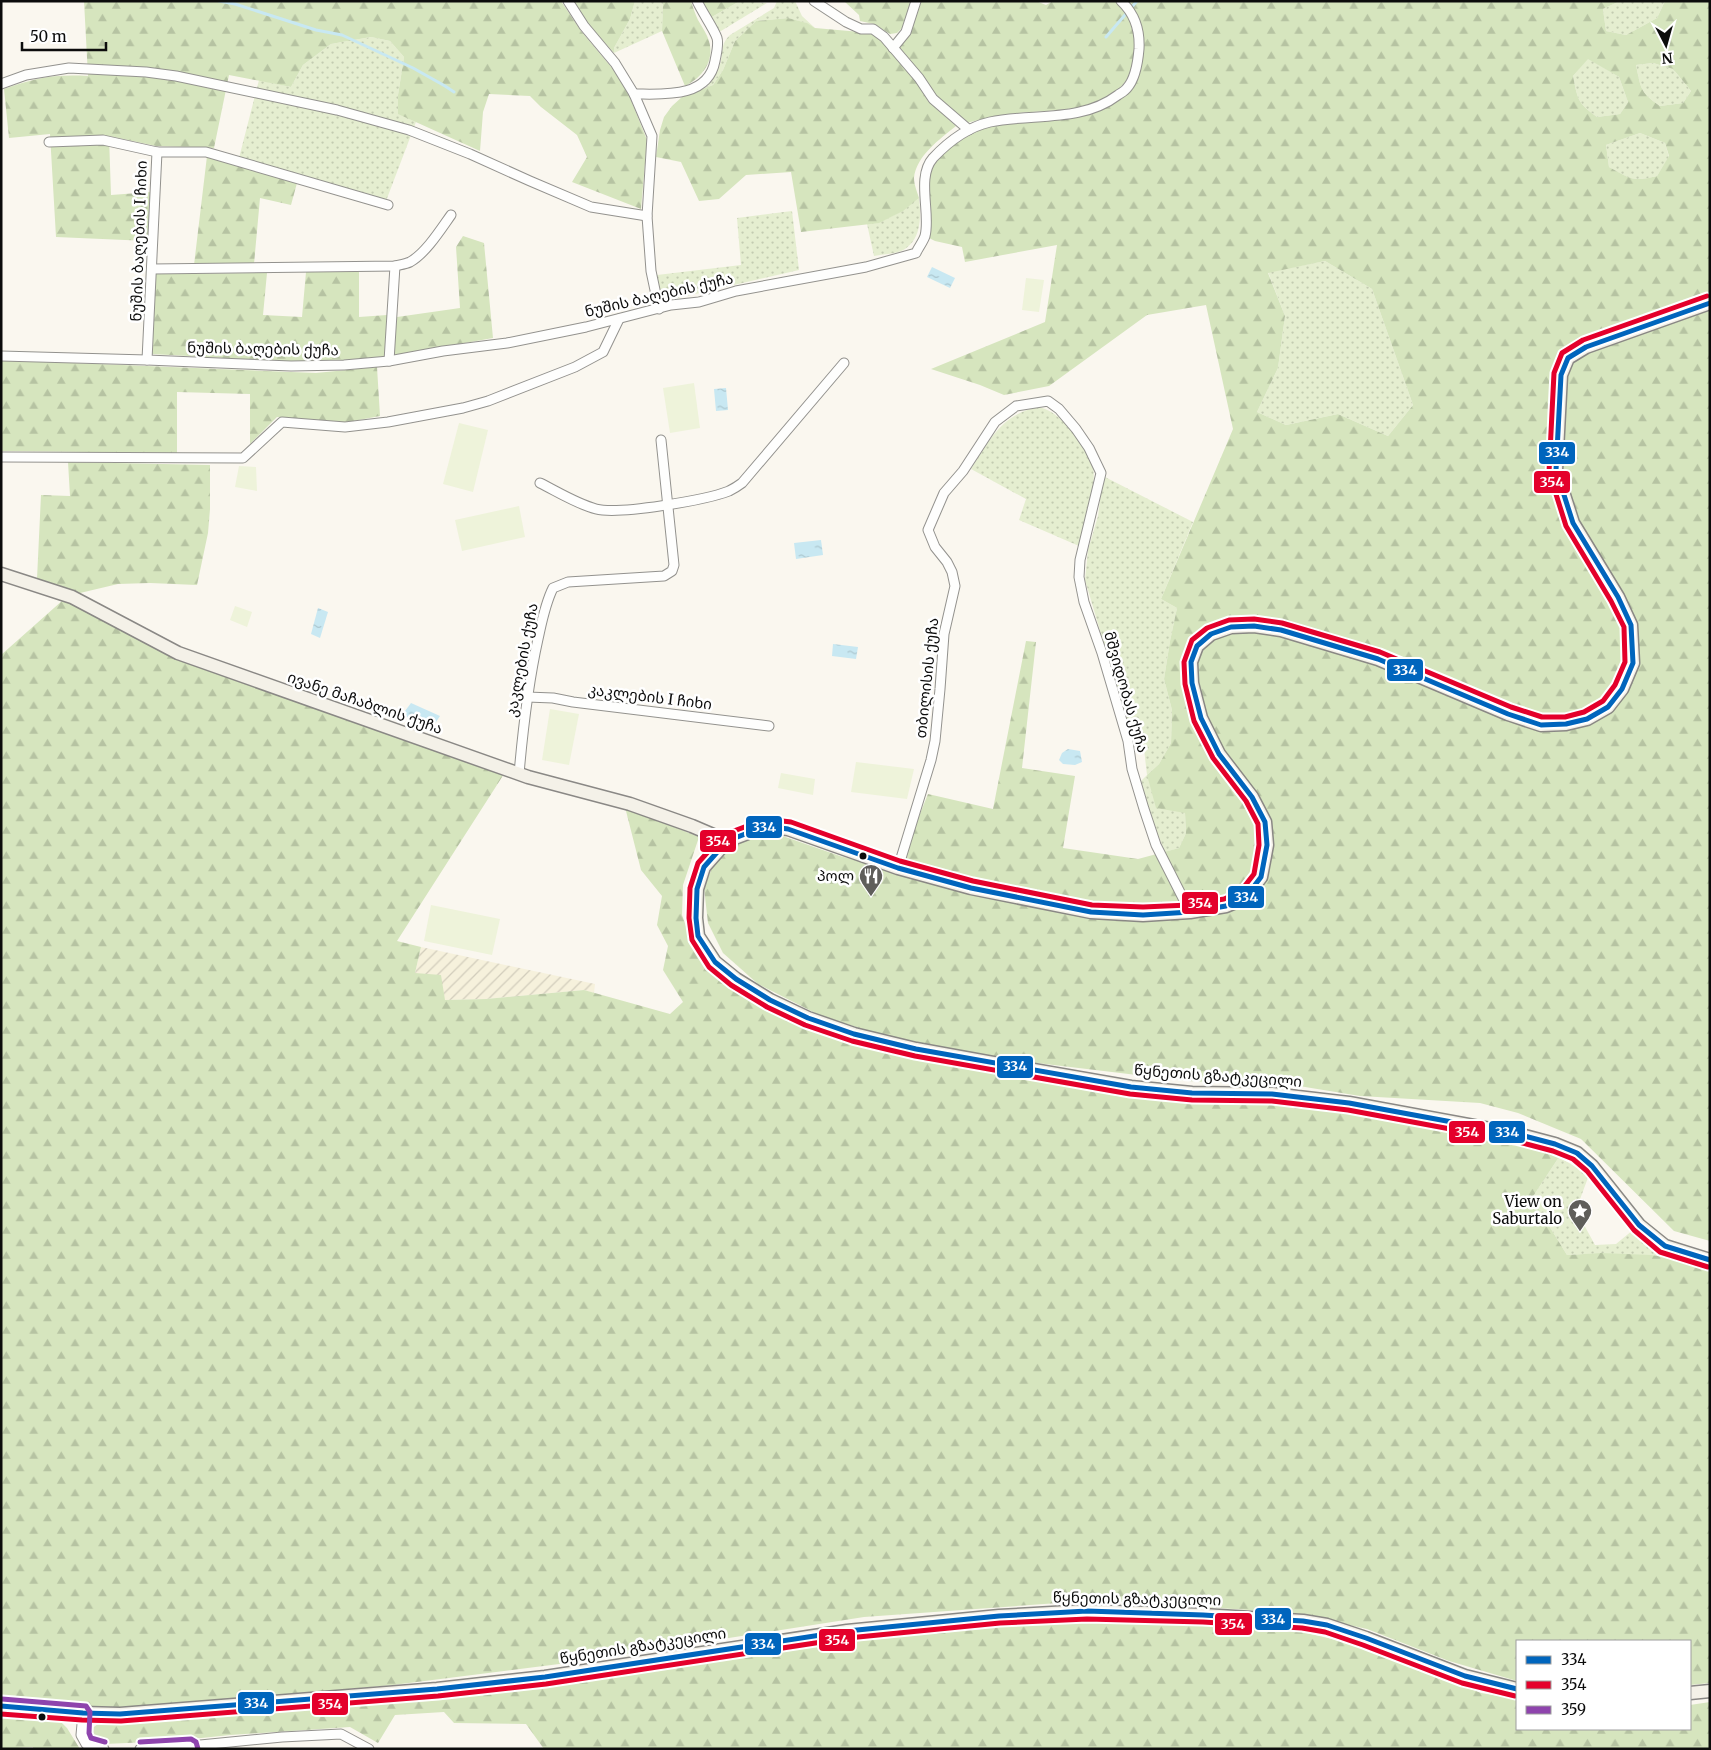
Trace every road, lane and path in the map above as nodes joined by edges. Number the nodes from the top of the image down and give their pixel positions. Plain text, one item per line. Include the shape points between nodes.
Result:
1 (568, 1) edge
2 (697, 1) edge
3 (814, 1) edge
4 (916, 1) edge
5 (1121, 1) edge
6 (893, 48) junction
7 (1, 84) edge
8 (634, 94) junction
9 (969, 130) junction
10 (49, 142) dead end
11 (156, 152) junction
12 (388, 205) dead end
13 (452, 215) dead end
14 (647, 216) junction
15 (395, 266) junction
16 (152, 269) junction
17 (1710, 303) edge
18 (659, 309) junction
19 (619, 319) junction
20 (1, 356) edge
21 (147, 360) junction
22 (389, 361) junction
23 (844, 363) dead end
24 (660, 440) dead end
25 (1, 457) edge
26 (1101, 473) joint
27 (540, 483) dead end
28 (667, 504) junction
29 (1, 574) edge
30 (527, 696) junction
31 (769, 726) dead end
32 (519, 774) junction
33 (727, 841) junction
34 (898, 868) junction
35 (1190, 912) junction
36 (1710, 1260) edge
37 (1516, 1689) edge
38 (1710, 1691) edge
39 (1691, 1693) edge
40 (1, 1706) edge
41 (83, 1713) junction
42 (190, 1747) edge
43 (104, 1749) edge
44 (140, 1749) edge
45 (369, 1749) edge

1 - 8 street
2 - 8 street via 717,39 714,67 704,80 681,93
3 - 6 street via 846,22 861,29 873,29
4 - 6 street via 906,32
5 - 9 street, ნუშის ბაღების ქუჩა via 1138,26 1137,66 1128,88 1108,103 1080,112 988,122
6 - 9 street via 933,99
7 - 14 street via 26,75 69,68 176,76 337,110 409,130 591,207
8 - 14 street via 652,136
9 - 18 street, ნუშის ბაღების ქუჩა via 951,141 931,160 924,181 925,236 916,253 866,267
10 - 11 street via 103,140
11 - 12 street, ნუშის ბაღების I ჩიხი via 206,152
11 - 16 street, ნუშის ბაღების I ჩიხი
13 - 15 street via 422,252 410,262
14 - 18 street via 651,271
15 - 16 street
15 - 22 street
16 - 21 street, ნუშის ბაღების I ჩიხი
17 - 35 main road via 1586,347 1568,358 1561,375 1556,470 1573,523 1618,597 1631,625 1633,662 1622,689 1608,707 1588,719 1541,725 1378,659 1281,630 1231,627 1211,634 1197,646 1190,662 1201,718 1219,754 1252,797 1264,822 1267,845 1261,877 1245,898 1226,906
18 - 19 street, ნუშის ბაღების ქუჩა
19 - 22 street, ნუშის ბაღების ქუჩა via 507,343
19 - 25 street via 603,352 575,367 488,401 388,422 345,427 282,422 243,458
20 - 21 street, ნუშის ბაღების ქუჩა
21 - 22 street, ნუშის ბაღების ქუჩა via 290,366
23 - 28 street via 742,483 716,495
24 - 28 street
26 - 34 street, თბილისის ქუჩა via 1076,429 1048,401 1016,406 995,422 963,471 944,493 928,530 952,572 955,586 944,634 935,741
26 - 35 street, მშვიდობას ქუჩა via 1080,560 1079,578 1125,732 1144,809 1156,845
27 - 28 street via 583,504 606,510
28 - 30 street, კაკლების ქუჩა via 674,551 672,571 664,576 568,582 553,588 546,601
29 - 32 main road, ივანე მაჩაბლის ქუჩა via 72,597 178,653
30 - 31 street, კაკლების I ჩიხი
30 - 32 street, კაკლების ქუჩა
32 - 33 main road, ივანე მაჩაბლის ქუჩა via 630,804
33 - 34 main road via 766,826 788,829
33 - 36 main road, წყნეთის გზატკეცილი via 704,867 697,889 698,936 715,962 736,979 808,1018 854,1034 916,1048 1131,1087 1192,1093 1272,1094 1349,1103 1555,1144 1577,1153 1592,1166 1639,1225 1665,1246
34 - 35 main road via 971,888 1091,912
37 - 41 main road, წყნეთის გზატკეცილი via 1457,1673 1327,1625 1203,1615 1087,1611 847,1631 555,1675 437,1689 120,1714
38 - 39 main road
40 - 41 main road, წყნეთის გზატკეცილი
41 - 43 street via 82,1735 86,1744
42 - 44 street
42 - 45 street via 342,1734

